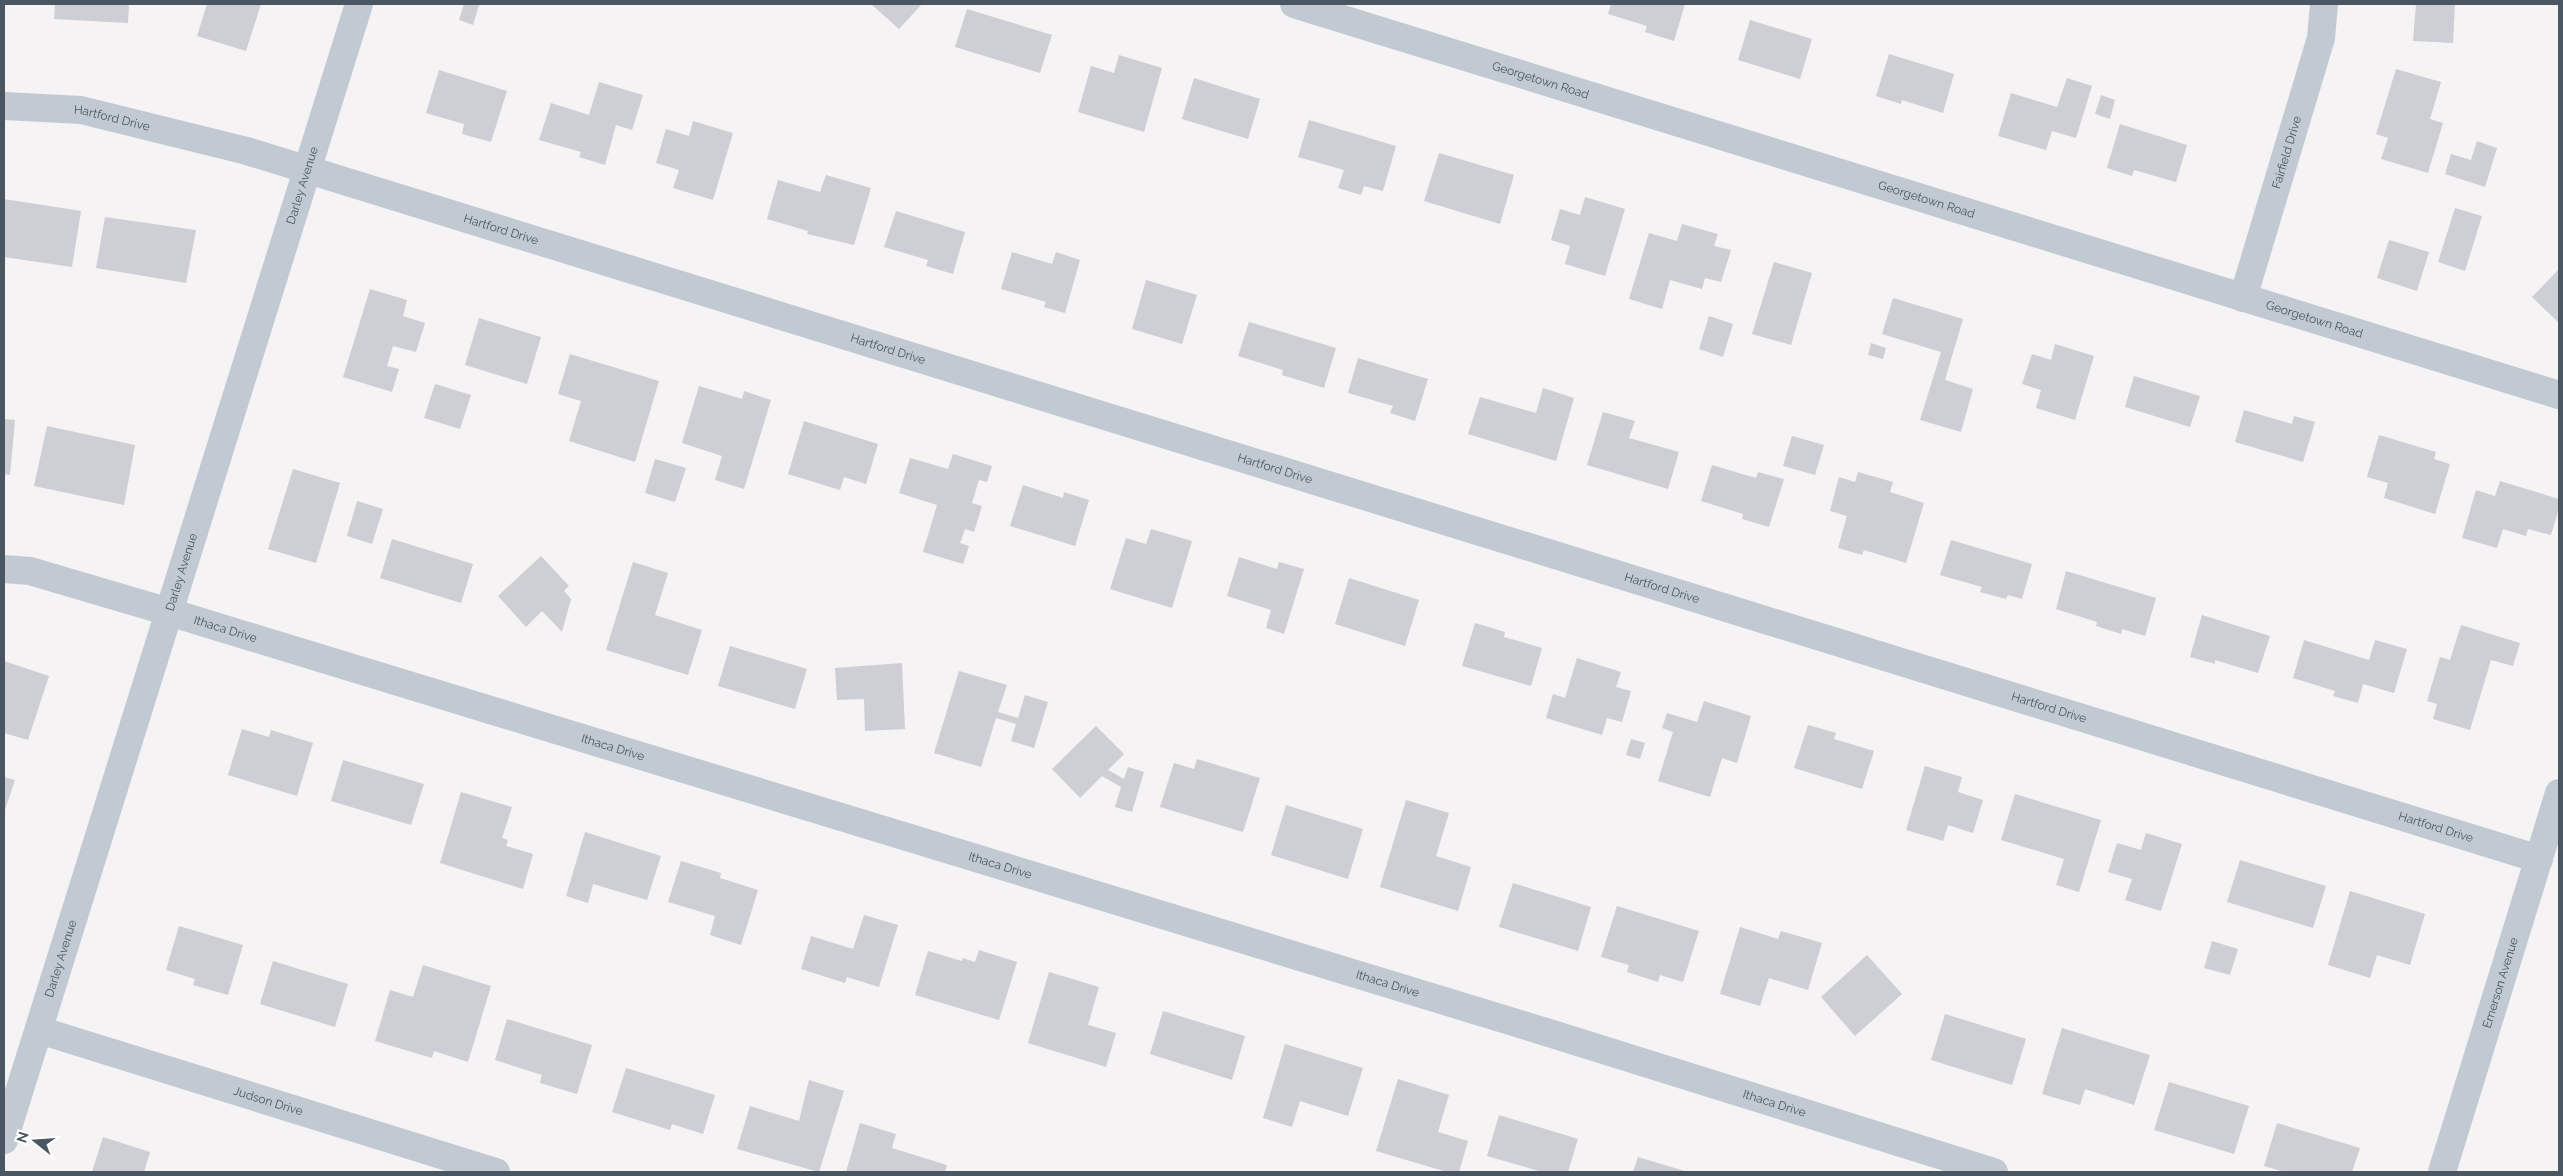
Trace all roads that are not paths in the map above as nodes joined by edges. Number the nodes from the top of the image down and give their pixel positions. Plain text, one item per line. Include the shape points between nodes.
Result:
1 (359, 4) edge
2 (1294, 4) edge
3 (2324, 4) edge
4 (4, 106) edge
5 (307, 169) junction
6 (2243, 298) junction
7 (2559, 395) edge
8 (4, 569) edge
9 (168, 612) junction
10 (2559, 793) edge
11 (2539, 859) junction
12 (39, 1030) junction
13 (4, 1140) edge
14 (484, 1170) edge
15 (1994, 1172) edge
16 (2442, 1172) edge

1 - 5 street, Darley Avenue
2 - 6 street, Georgetown Road
3 - 6 street, Fairfield Drive via 2321,38
4 - 5 street, Hartford Drive via 81,110 192,135
5 - 9 street, Darley Avenue
5 - 11 street, Hartford Drive
6 - 7 street, Georgetown Road
8 - 9 street, Ithaca Drive via 30,571
9 - 12 street, Darley Avenue
9 - 15 street, Ithaca Drive
10 - 11 street, Emerson Avenue
11 - 16 street, Emerson Avenue
12 - 13 street, Darley Avenue
12 - 14 street, Judson Drive

